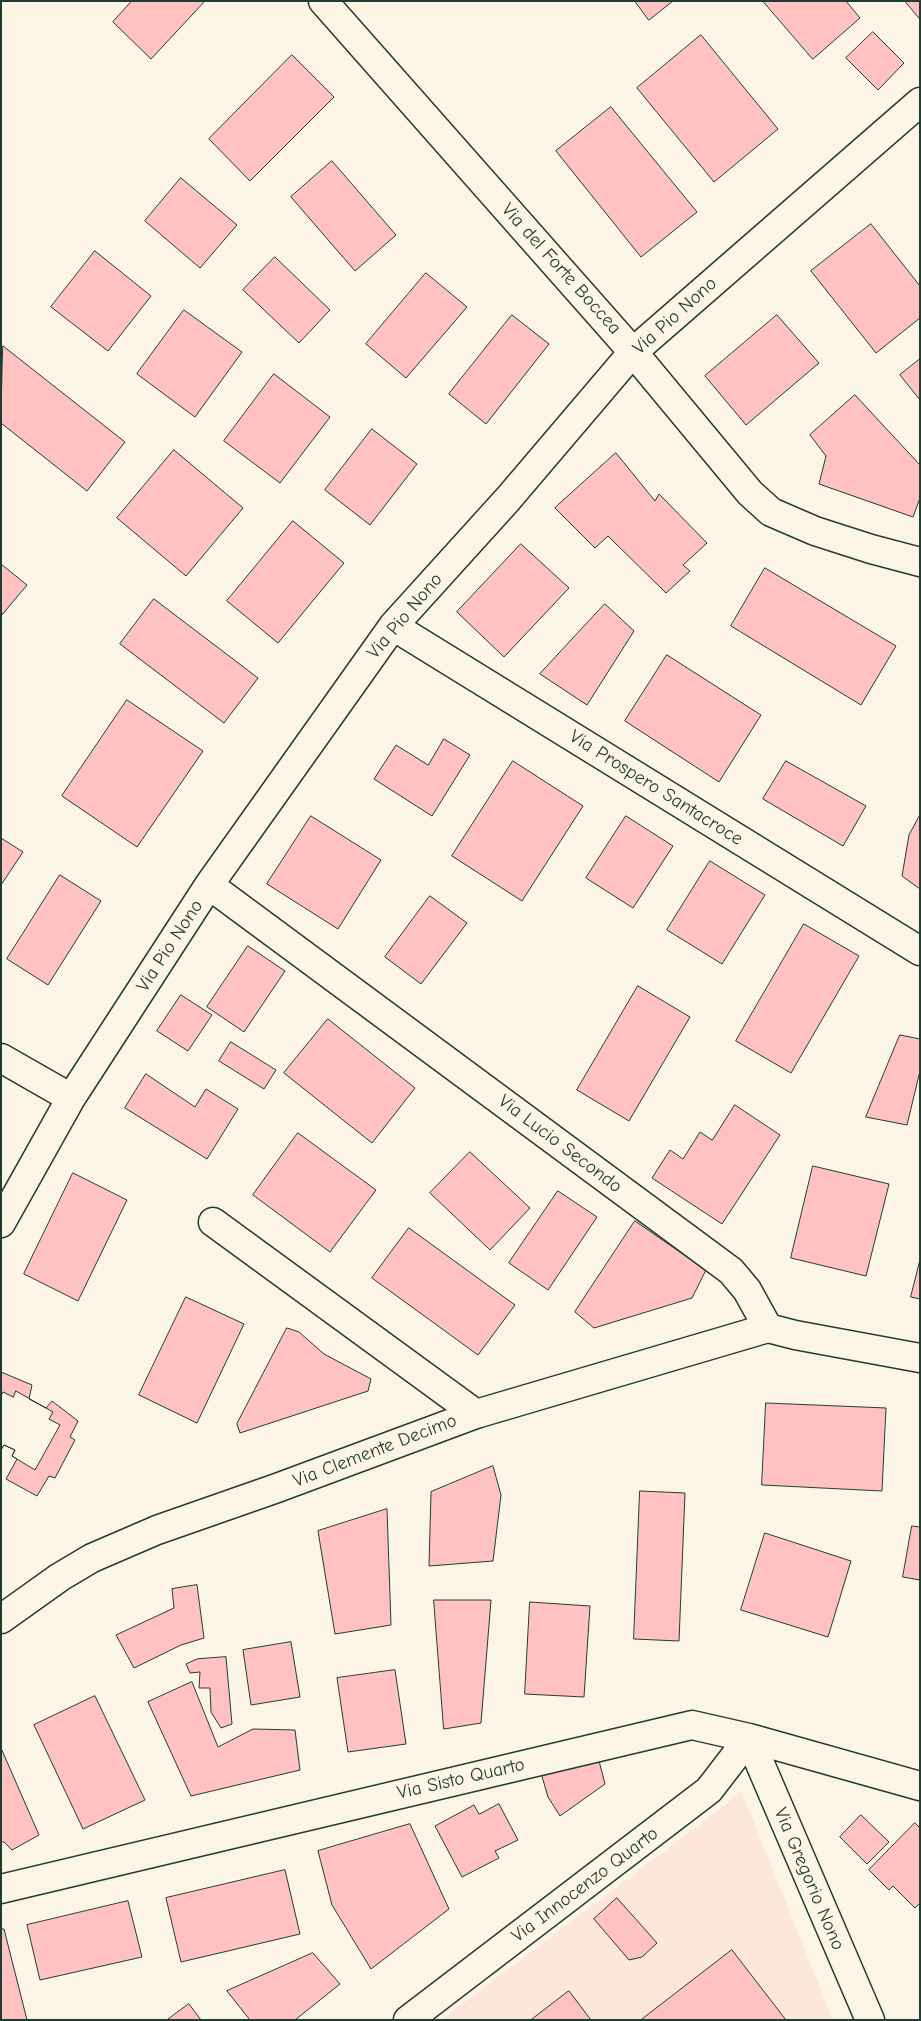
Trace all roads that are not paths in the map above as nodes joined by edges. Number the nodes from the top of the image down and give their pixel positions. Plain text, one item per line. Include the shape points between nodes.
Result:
1 (322, 1) edge
2 (920, 102) edge
3 (634, 352) junction
4 (920, 562) edge
5 (392, 626) junction
6 (209, 885) junction
7 (920, 951) edge
8 (1, 1058) edge
9 (71, 1098) junction
10 (213, 1222) dead end
11 (1, 1223) edge
12 (768, 1328) junction
13 (920, 1358) edge
14 (476, 1414) junction
15 (1, 1619) edge
16 (749, 1738) junction
17 (920, 1786) edge
18 (1, 1889) edge
19 (408, 2020) edge
20 (870, 2020) edge

1 - 3 street, Via del Forte Boccea
2 - 3 street, Via Pio Nono
3 - 4 street, Via del Forte Boccea via 750,493 771,512 815,531
3 - 5 street, Via Pio Nono via 508,499
5 - 6 street, Via Pio Nono
5 - 7 street, Via Prospero Santacroce
6 - 9 street, Via Pio Nono
6 - 12 street, Via Lucio Secondo via 731,1271 747,1290
8 - 9 street
9 - 11 street, Via Pio Nono
10 - 14 street
12 - 13 street
12 - 14 street, Via Clemente Decimo
14 - 15 street, Via Clemente Decimo via 116,1546 60,1577
16 - 17 street, Via Sisto Quarto
16 - 18 street, Via Sisto Quarto via 692,1725
16 - 19 street, Via Innocenzo Quarto via 709,1790
16 - 20 street, Via Gregorio Nono

